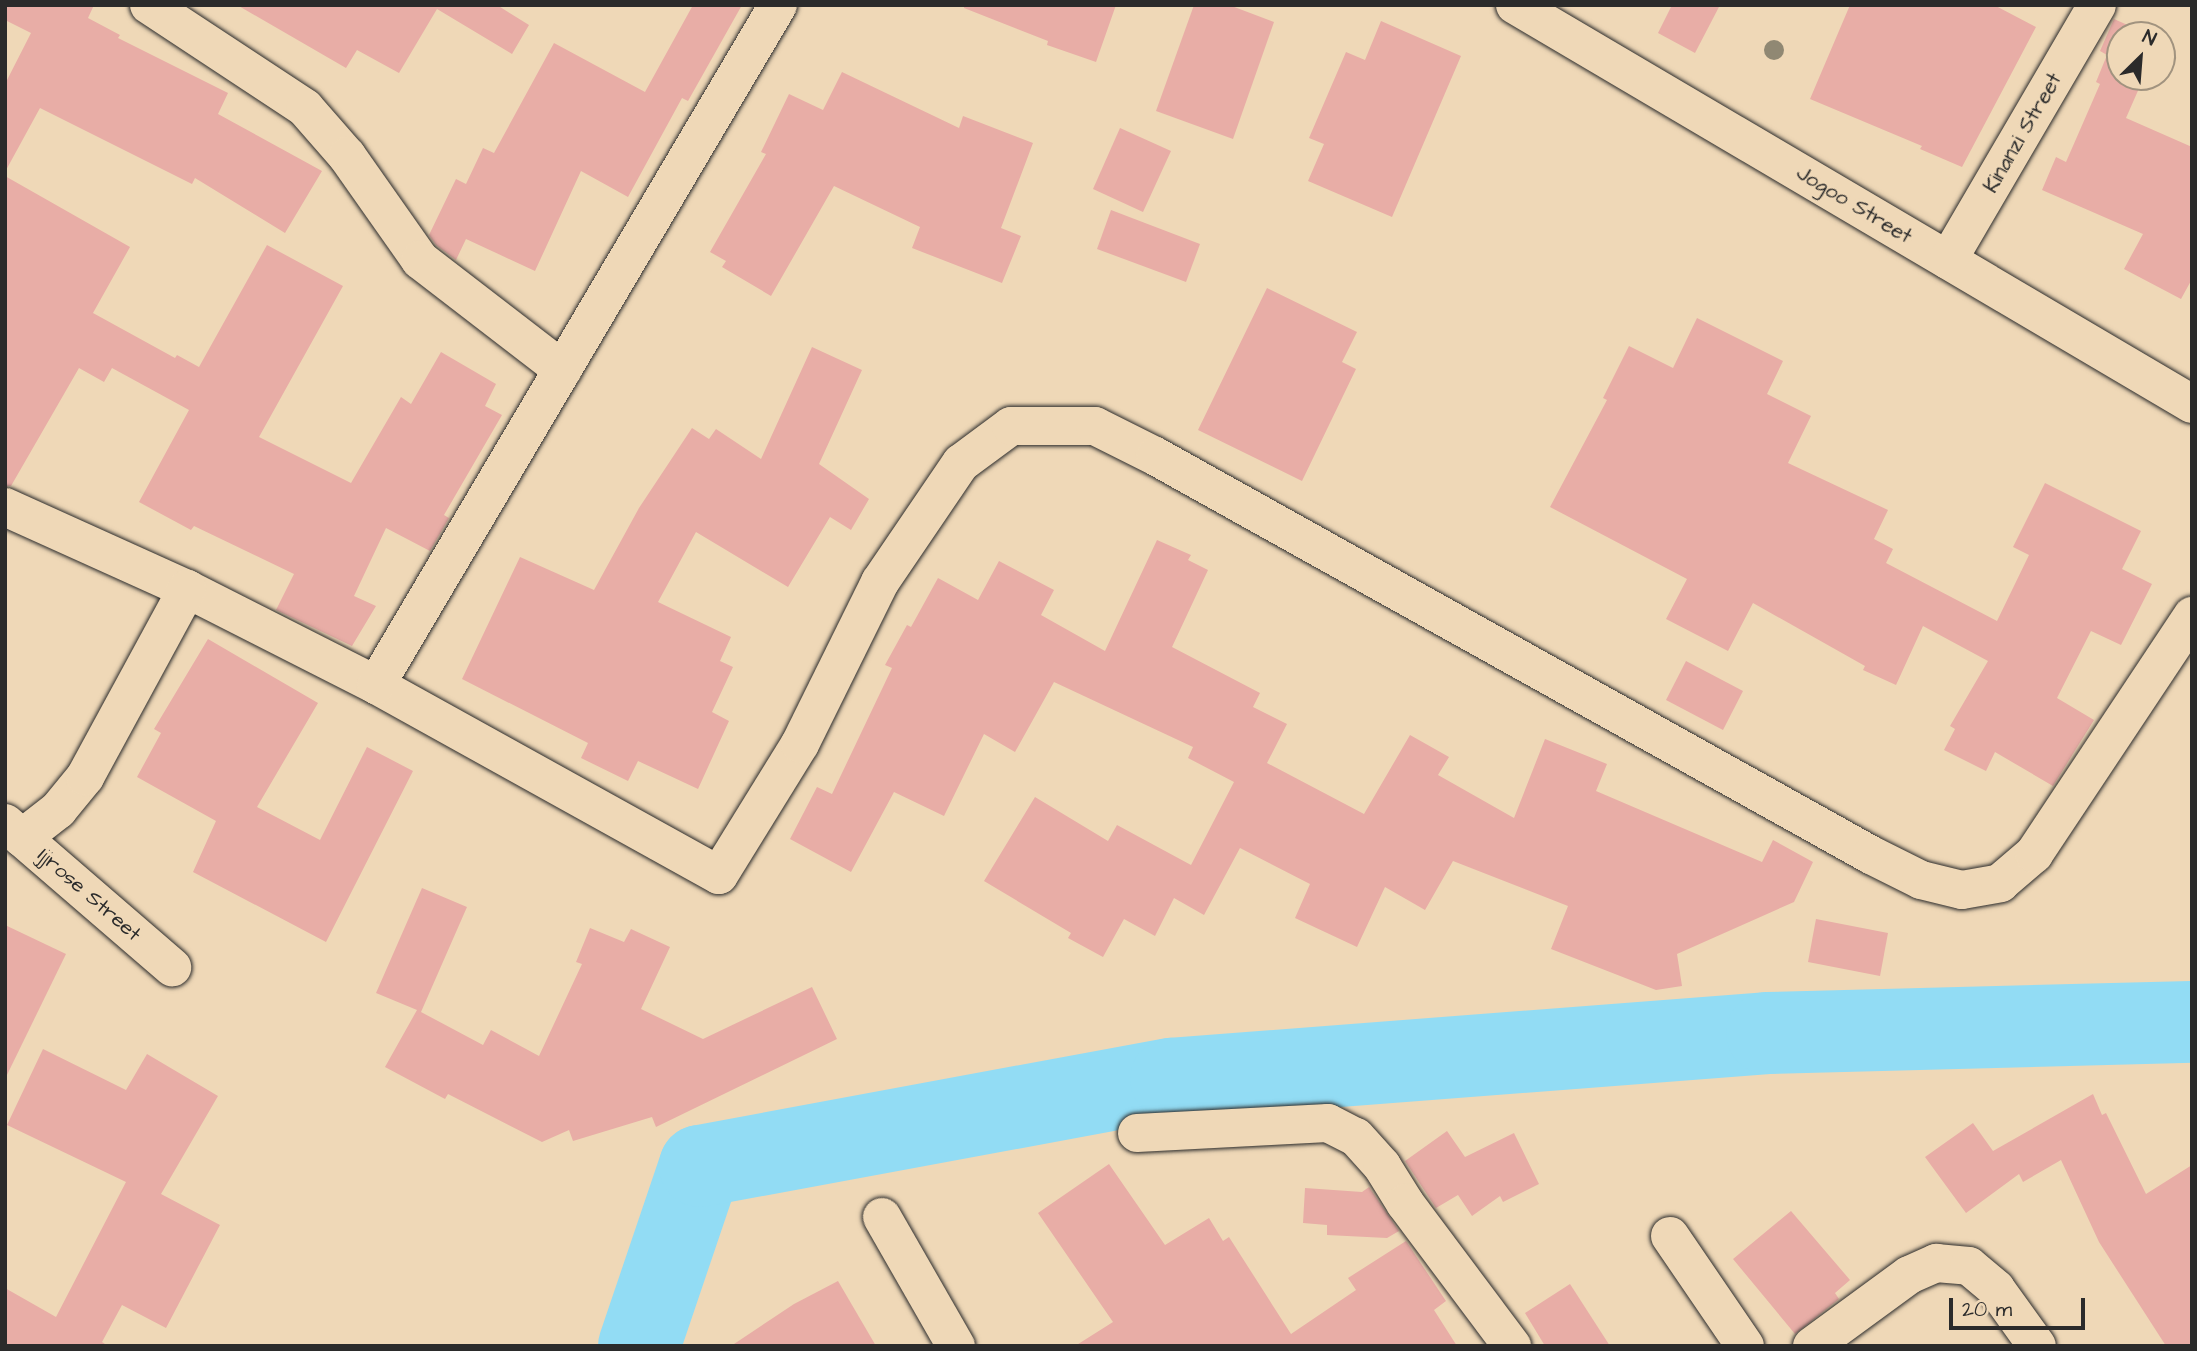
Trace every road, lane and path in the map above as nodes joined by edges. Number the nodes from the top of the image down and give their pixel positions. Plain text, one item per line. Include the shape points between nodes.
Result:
1 (149, 5) edge
2 (778, 5) edge
3 (1515, 5) edge
4 (2098, 5) edge
5 (1948, 260) junction
6 (563, 370) junction
7 (2192, 404) edge
8 (5, 507) edge
9 (187, 589) junction
10 (2192, 616) edge
11 (376, 685) junction
12 (14, 831) edge
13 (172, 967) dead end
14 (1137, 1133) dead end
15 (882, 1217) dead end
16 (1670, 1236) dead end
17 (1511, 1345) edge
18 (956, 1346) edge
19 (1745, 1346) edge
20 (1812, 1346) edge
21 (2036, 1346) edge

1 - 6 street via 305,107 347,156 420,260
2 - 6 street
3 - 5 street, Jogoo Street
4 - 5 street, Kinanzi Street
5 - 7 street, Jogoo Street
6 - 11 street
8 - 9 street
9 - 11 street
9 - 12 street via 85,777 58,810
10 - 11 street via 2034,854 2000,883 1962,890 1922,880 1871,855 1095,426 1010,426 961,464 880,582 800,744 719,875
12 - 13 street, Ijjrose Street
14 - 17 street via 1328,1123 1356,1137 1382,1166
15 - 18 street
16 - 19 street
20 - 21 street via 1909,1275 1936,1263 1969,1266 1996,1289

